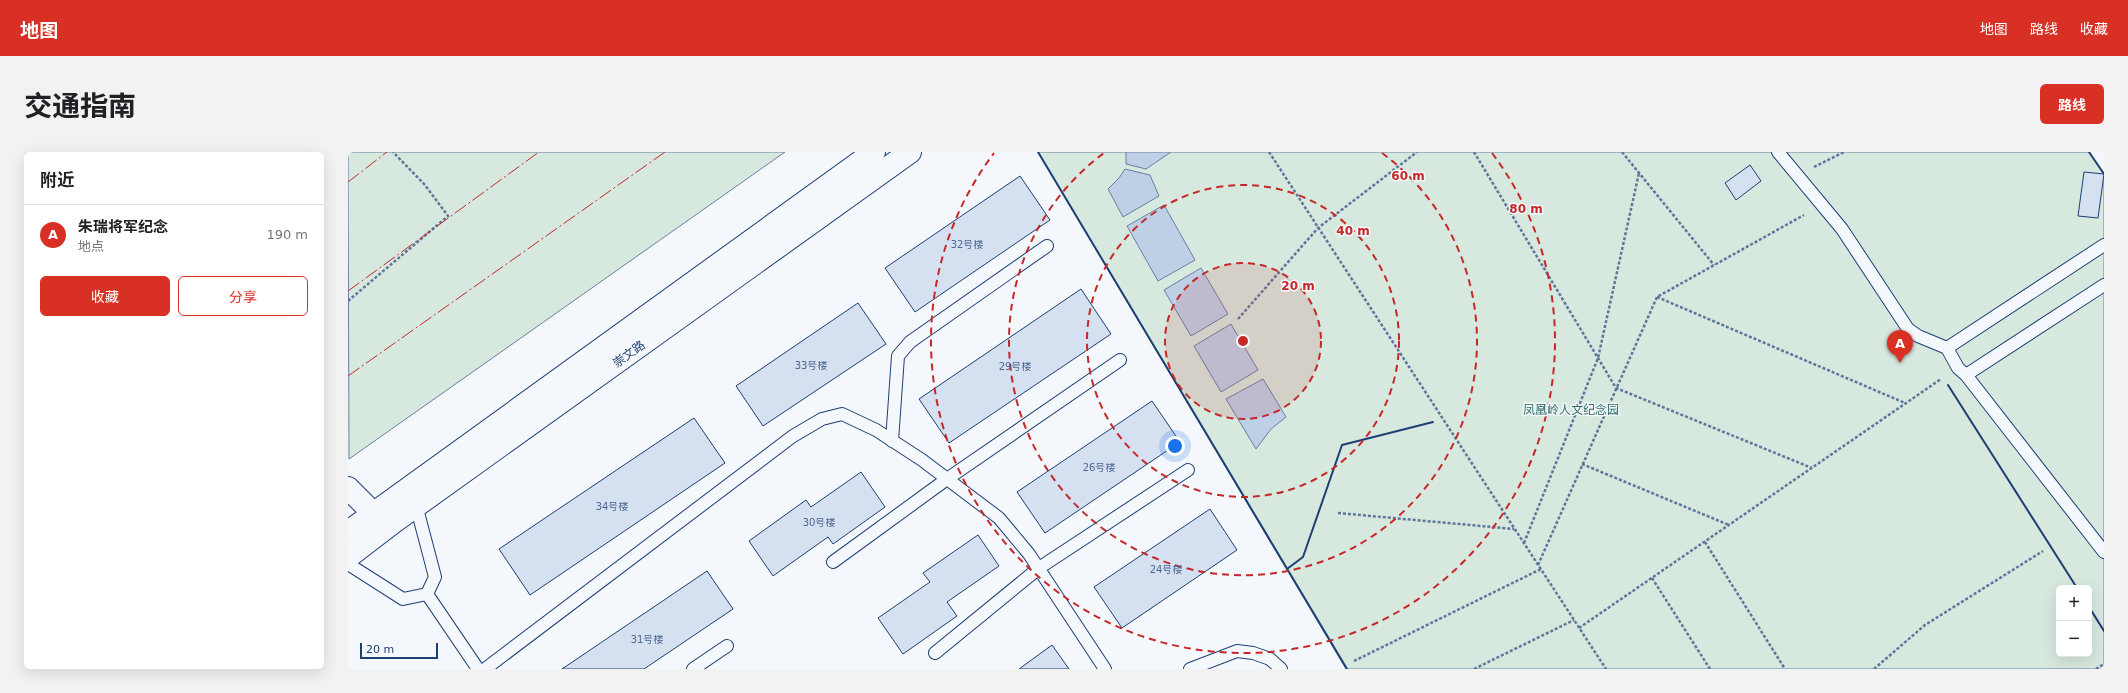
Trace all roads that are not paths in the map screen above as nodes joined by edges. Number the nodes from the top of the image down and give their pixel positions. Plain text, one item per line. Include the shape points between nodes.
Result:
1 (874, 152) edge
2 (910, 152) edge
3 (1778, 152) edge
4 (2104, 245) edge
5 (1047, 246) dead end
6 (2104, 285) edge
7 (1947, 348) junction
8 (1120, 360) dead end
9 (1962, 371) junction
10 (892, 441) junction
11 (1188, 470) dead end
12 (947, 479) junction
13 (348, 488) edge
14 (413, 496) junction
15 (373, 513) junction
16 (395, 521) junction
17 (348, 532) edge
18 (2104, 552) edge
19 (348, 557) edge
20 (833, 562) dead end
21 (348, 564) edge
22 (1039, 568) junction
23 (427, 594) junction
24 (727, 646) dead end
25 (935, 653) dead end
26 (478, 669) edge
27 (485, 669) edge
28 (693, 669) edge
29 (1104, 669) edge
30 (1190, 669) edge
31 (1281, 669) edge

1 - 14 street, 崇文路
2 - 14 street, 崇文路
3 - 7 lane via 1842,229 1908,329
4 - 7 lane
5 - 10 lane via 910,342 898,356
6 - 9 lane
7 - 9 lane
8 - 12 lane
9 - 18 lane
10 - 12 lane
10 - 27 lane via 876,430 842,414 822,419 793,436
11 - 22 lane
12 - 20 lane
12 - 22 lane via 999,518
13 - 15 street
14 - 15 street, 崇文路
14 - 16 street, 崇文路
14 - 23 lane via 435,577
15 - 16 street
15 - 17 street, 崇文路
16 - 19 street, 崇文路
21 - 23 lane via 403,599
22 - 25 lane
22 - 29 lane
23 - 26 lane
24 - 28 lane
30 - 31 lane via 1236,651 1270,659

